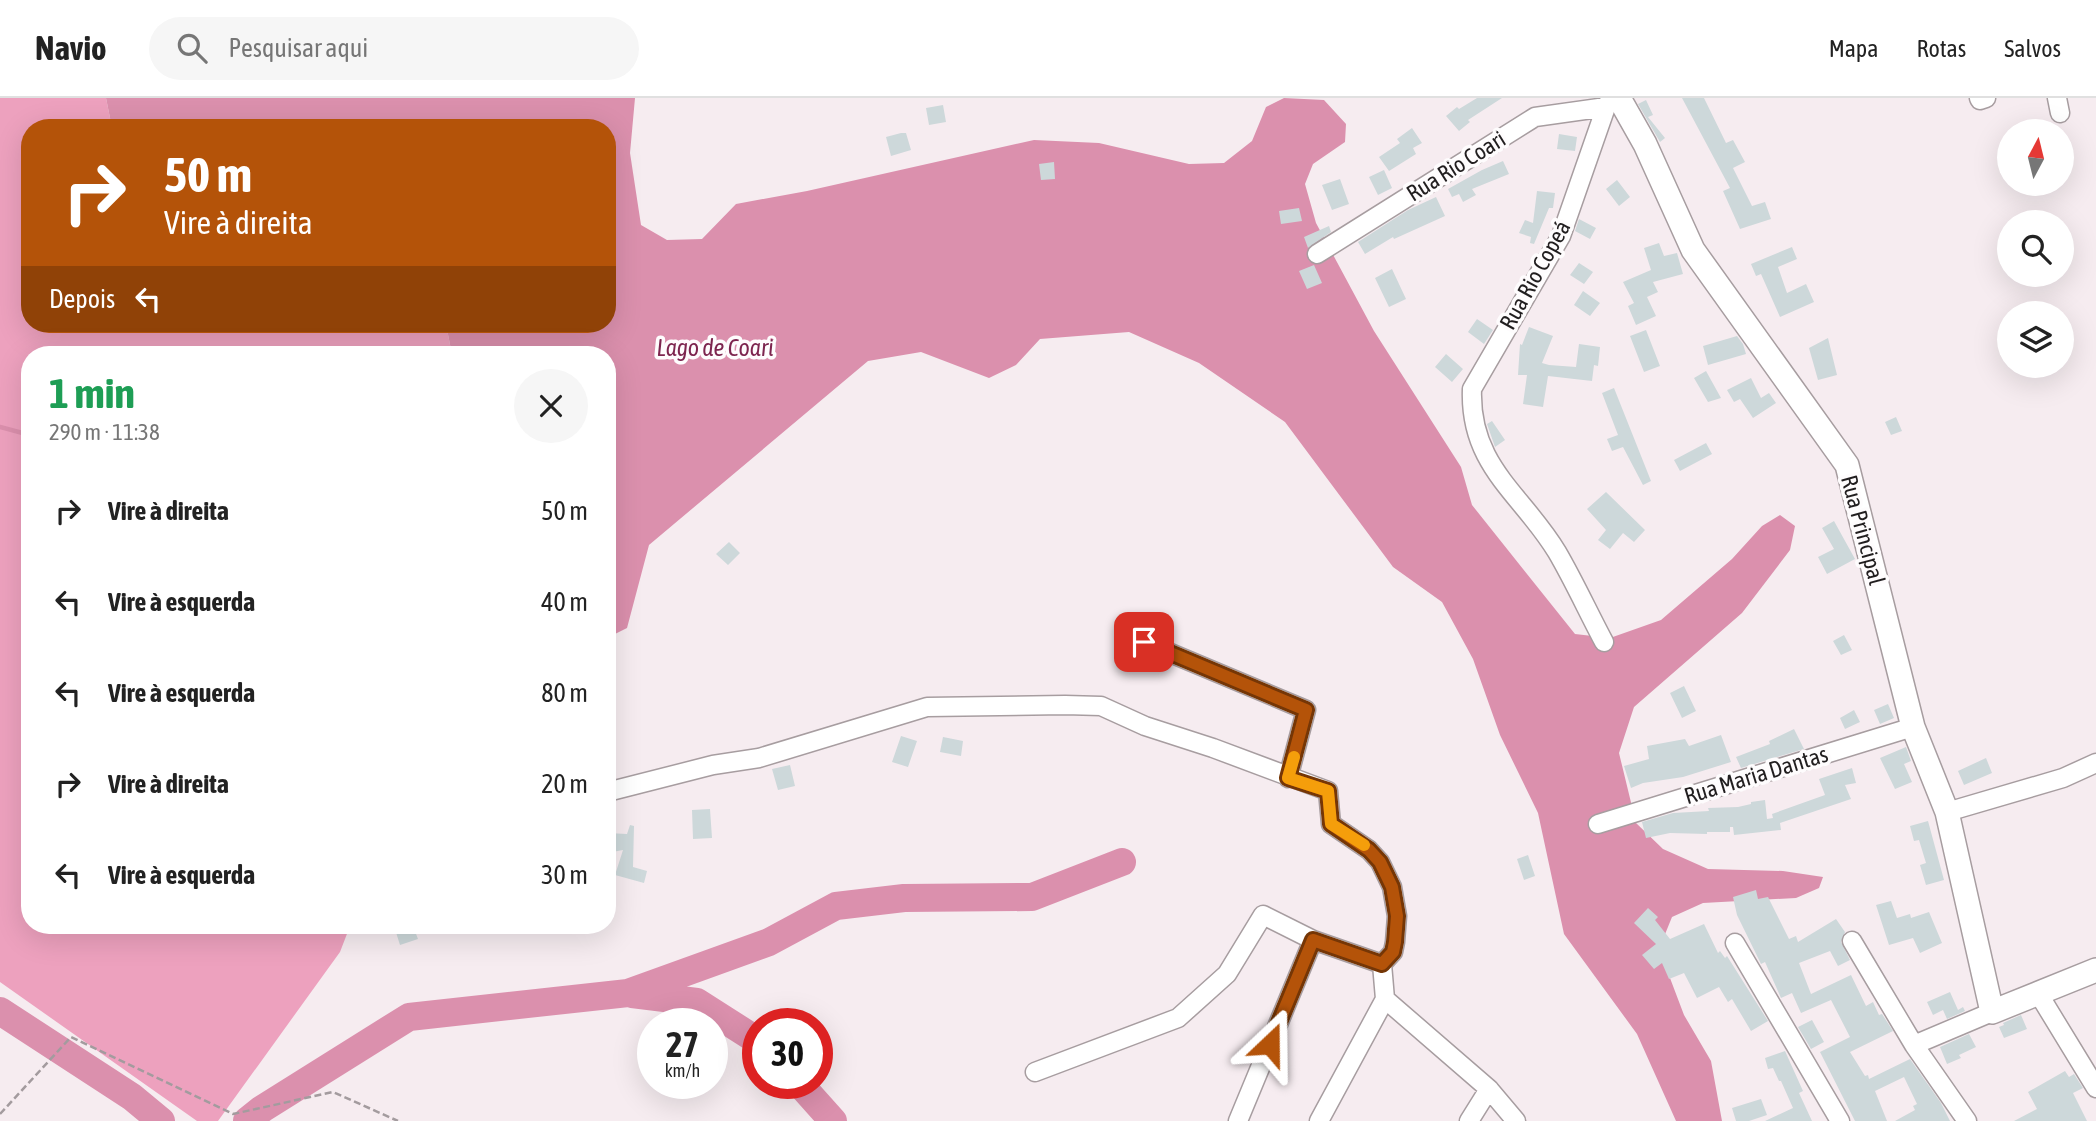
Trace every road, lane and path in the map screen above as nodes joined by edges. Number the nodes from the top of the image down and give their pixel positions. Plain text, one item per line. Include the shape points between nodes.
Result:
1 (1979, 98) edge
2 (1986, 98) edge
3 (1612, 101) edge
4 (1317, 254) dead end
5 (1144, 642) dead end
6 (1604, 642) dead end
7 (1913, 727) junction
8 (2096, 763) edge
9 (1288, 778) junction
10 (616, 790) edge
11 (1947, 811) junction
12 (1598, 824) dead end
13 (1313, 940) junction
14 (1852, 941) dead end
15 (1735, 943) dead end
16 (1382, 964) junction
17 (2096, 970) edge
18 (2038, 993) junction
19 (1385, 999) junction
20 (1992, 1012) junction
21 (1914, 1045) junction
22 (1035, 1072) dead end
23 (2096, 1088) edge
24 (1489, 1089) junction
25 (0, 1114) edge
26 (398, 1121) edge
27 (1238, 1121) edge
28 (1319, 1121) edge
29 (1469, 1121) edge
30 (1516, 1121) edge
31 (1840, 1121) edge
32 (1967, 1121) edge

1 - 2 street
3 - 4 street, Rua Rio Coari via 1535,117
3 - 6 street, Rua Rio Copeá via 1561,236 1472,389 1471,411 1486,460 1556,550
3 - 7 street, Rua Principal via 1645,144 1693,250 1847,465
5 - 9 street via 1306,710
7 - 11 street, Rua Principal
7 - 12 street, Rua Maria Dantas
8 - 11 street via 2063,778
9 - 10 street via 1101,706 1025,705 927,708 760,758
9 - 16 street via 1328,791 1331,824 1380,862 1392,887 1397,916 1393,952
11 - 20 street, Rua Principal
13 - 16 street
13 - 22 street via 1264,915 1227,975 1178,1017
13 - 27 street
14 - 21 street
15 - 31 street
16 - 19 street
17 - 18 street
18 - 20 street
18 - 23 street
19 - 24 street
19 - 28 street
20 - 21 street
21 - 32 street
24 - 29 street
24 - 30 street
25 - 26 path via 71,1037 233,1114 332,1092

